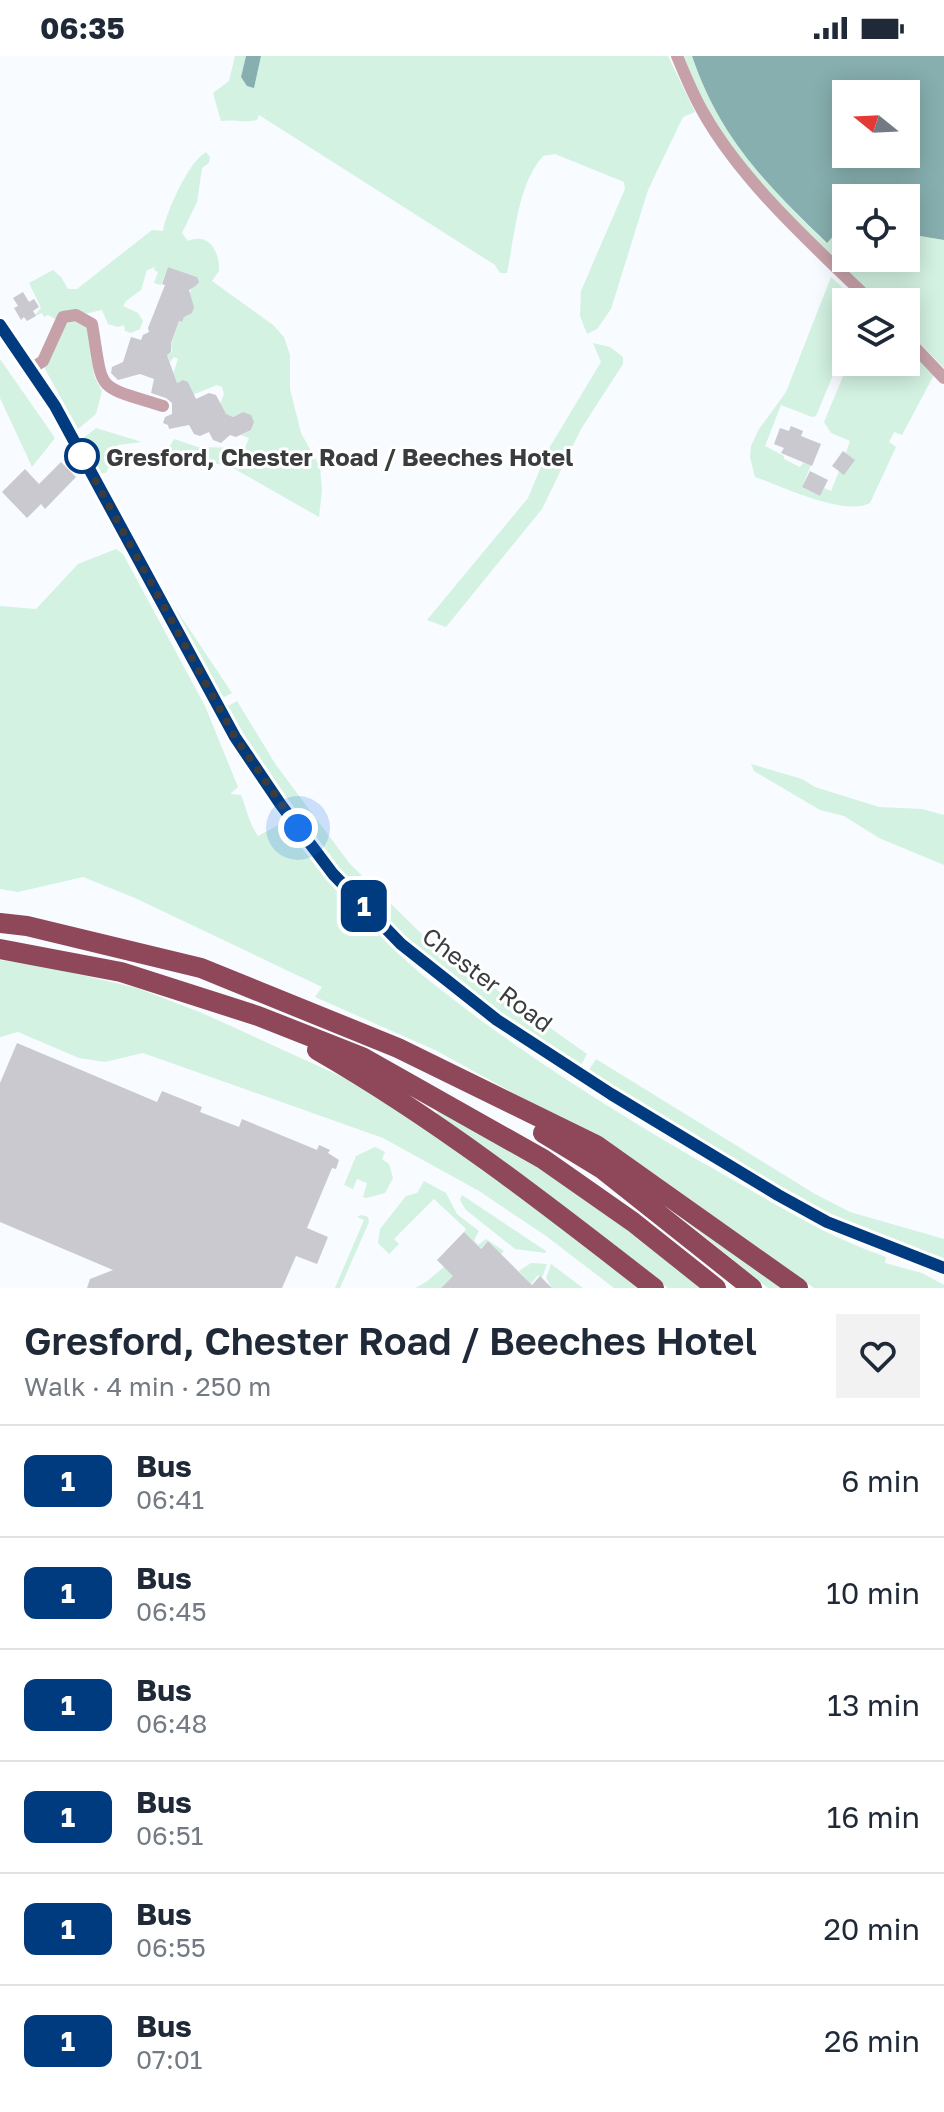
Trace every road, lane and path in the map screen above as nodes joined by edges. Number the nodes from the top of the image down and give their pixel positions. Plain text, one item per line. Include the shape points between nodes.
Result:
1 (677, 56) edge
2 (858, 288) edge
3 (0, 325) edge
4 (920, 353) edge
5 (31, 369) junction
6 (944, 378) edge
7 (163, 406) dead end
8 (0, 923) edge
9 (0, 949) edge
10 (258, 1016) junction
11 (448, 1074) junction
12 (944, 1268) edge
13 (654, 1288) edge
14 (716, 1288) edge
15 (752, 1288) edge
16 (798, 1288) edge

1 - 2 street via 703,113 762,192
3 - 5 main road, Chester Road
4 - 6 street
5 - 7 street via 43,361 63,317 76,315 92,324 101,380 109,389
5 - 12 main road, Chester Road via 235,737 333,874 401,944 509,1028 778,1195 827,1222
8 - 11 highway via 201,968 398,1048
9 - 10 highway via 121,972
10 - 13 highway via 458,1139
10 - 14 highway via 362,1057 543,1159
11 - 15 highway via 602,1169
11 - 16 highway via 596,1145

